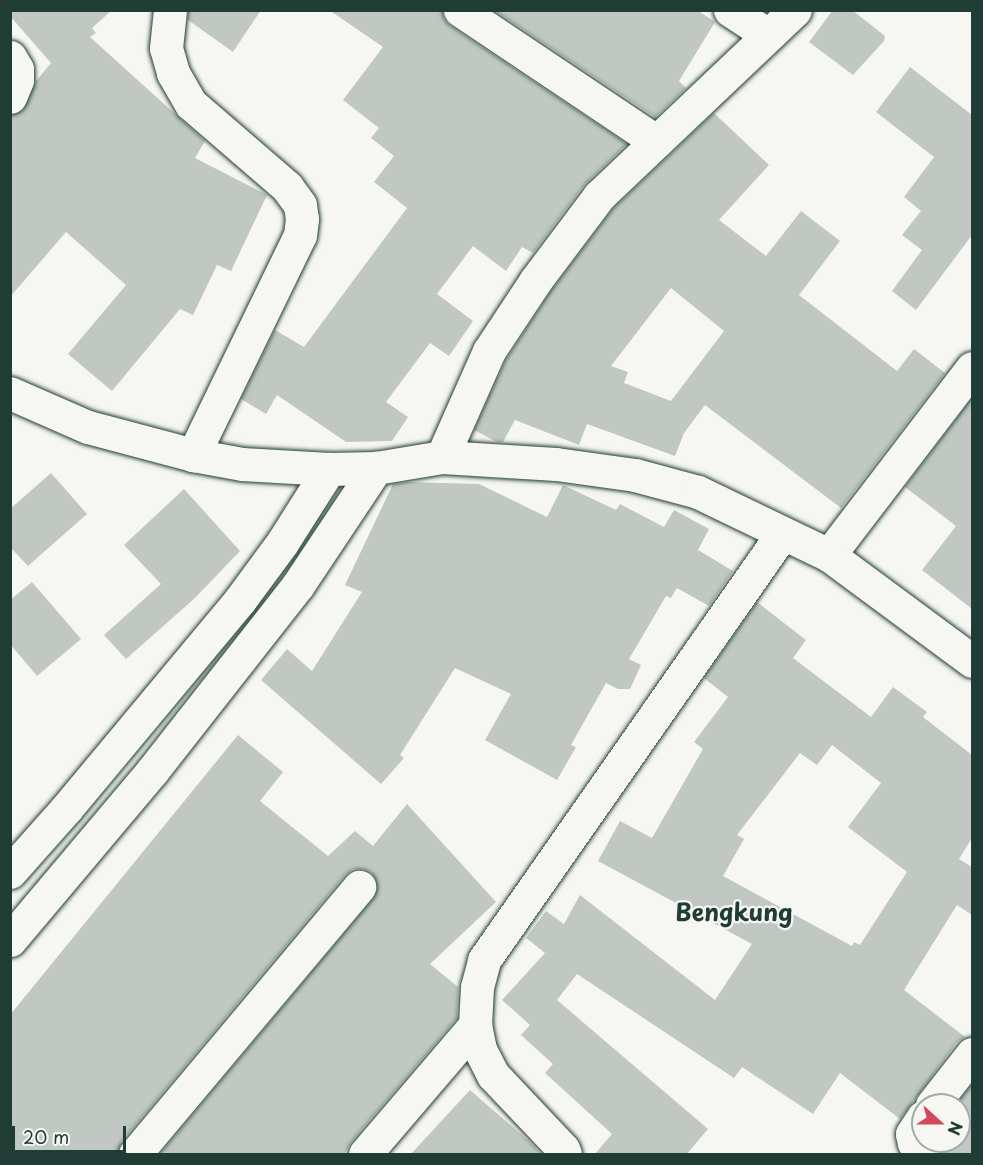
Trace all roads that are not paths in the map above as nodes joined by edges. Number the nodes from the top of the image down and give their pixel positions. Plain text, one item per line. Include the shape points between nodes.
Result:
1 (170, 10) edge
2 (460, 10) edge
3 (730, 10) edge
4 (795, 10) edge
5 (768, 35) junction
6 (10, 57) edge
7 (10, 98) edge
8 (656, 141) junction
9 (972, 368) edge
10 (10, 393) edge
11 (193, 455) junction
12 (442, 457) junction
13 (376, 468) junction
14 (329, 469) junction
15 (782, 534) junction
16 (829, 555) junction
17 (972, 661) edge
18 (10, 872) edge
19 (359, 887) dead end
20 (10, 940) edge
21 (475, 1025) junction
22 (972, 1054) edge
23 (941, 1093) edge
24 (135, 1155) edge
25 (365, 1155) edge
26 (564, 1155) edge

1 - 11 street via 166,48 173,73 191,104 287,187 300,205 302,219 300,235
2 - 8 street
3 - 5 street
4 - 5 street
5 - 8 street
6 - 7 street via 17,69 17,80
8 - 12 street via 599,196 536,280 489,351
9 - 16 street
10 - 11 street via 88,427
11 - 14 street via 242,464
12 - 13 street
12 - 15 street via 556,464 635,475 698,492
13 - 14 street
13 - 20 street via 298,585 153,770
14 - 18 street via 240,600
15 - 16 street
15 - 21 street via 484,960 477,987
16 - 17 street
19 - 24 street
21 - 25 street
21 - 26 street via 480,1049 493,1075 563,1149
22 - 23 street

